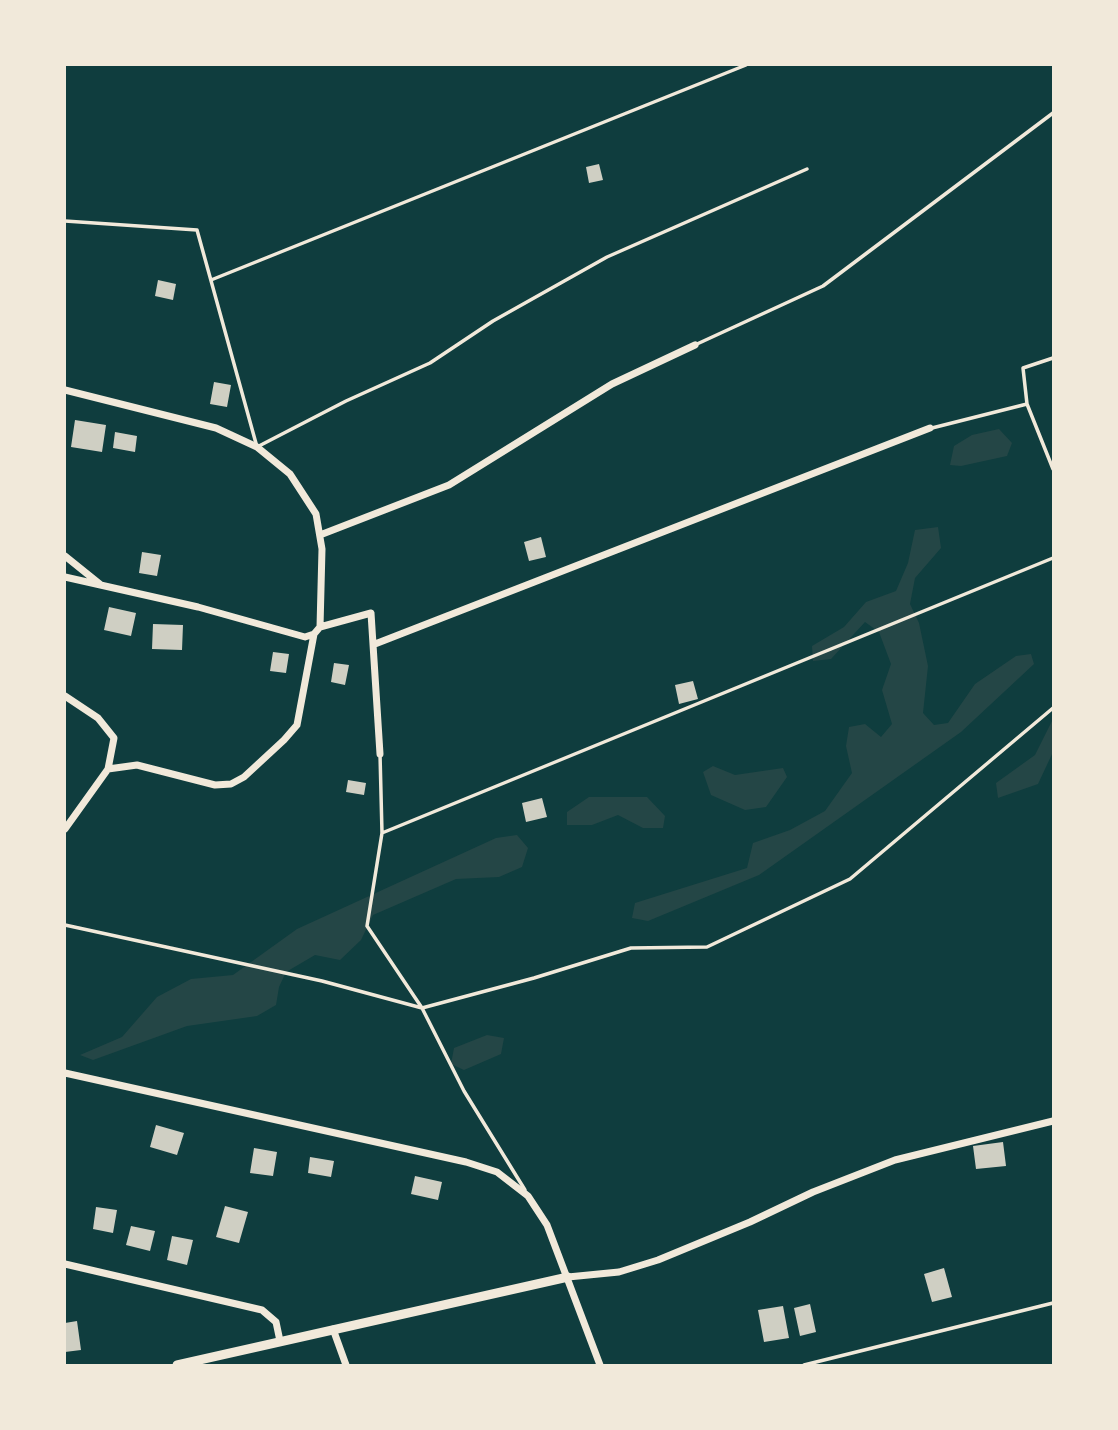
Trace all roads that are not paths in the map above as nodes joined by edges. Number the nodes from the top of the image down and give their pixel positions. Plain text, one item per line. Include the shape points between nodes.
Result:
1 (746, 65) edge
2 (1053, 113) edge
3 (807, 169) dead end
4 (65, 220) edge
5 (211, 280) junction
6 (695, 345) joint
7 (1053, 358) edge
8 (65, 390) edge
9 (1027, 404) junction
10 (930, 428) joint
11 (257, 447) junction
12 (1053, 469) edge
13 (320, 535) junction
14 (1053, 558) edge
15 (66, 559) edge
16 (65, 577) edge
17 (105, 587) junction
18 (317, 631) junction
19 (375, 644) junction
20 (67, 700) edge
21 (1053, 708) edge
22 (380, 754) joint
23 (108, 769) junction
24 (65, 829) edge
25 (382, 833) junction
26 (65, 925) edge
27 (422, 1008) junction
28 (65, 1073) edge
29 (1053, 1121) edge
30 (528, 1196) junction
31 (65, 1264) edge
32 (568, 1277) junction
33 (1053, 1303) edge
34 (333, 1329) junction
35 (280, 1341) junction
36 (177, 1365) edge
37 (345, 1365) edge
38 (600, 1365) edge
39 (804, 1365) edge

1 - 5 lane
2 - 6 lane via 823,286
3 - 11 lane via 607,257 493,321 430,363
4 - 5 lane via 197,230
5 - 11 lane
6 - 13 street via 612,384 449,485
7 - 9 lane via 1023,368
8 - 11 street via 216,428
9 - 10 lane
9 - 12 lane
10 - 19 street
11 - 13 street via 290,474 316,513
13 - 18 street
14 - 25 lane
15 - 17 street
16 - 17 street
17 - 18 street via 305,636
18 - 19 street via 371,613
18 - 23 street via 297,725 244,777 232,784 215,785 137,765
19 - 22 street
20 - 23 street via 98,718 114,738
21 - 27 lane via 850,879 707,947 631,948
22 - 25 lane
23 - 24 street
25 - 27 lane via 367,926
26 - 27 lane via 322,981
27 - 30 lane via 464,1091
28 - 30 street via 467,1162 497,1172
29 - 32 street via 895,1160 658,1260 619,1272
30 - 32 street via 547,1225
31 - 35 street via 262,1310 276,1322
32 - 34 street
32 - 38 street
33 - 39 lane
34 - 35 street
34 - 37 street
35 - 36 street

